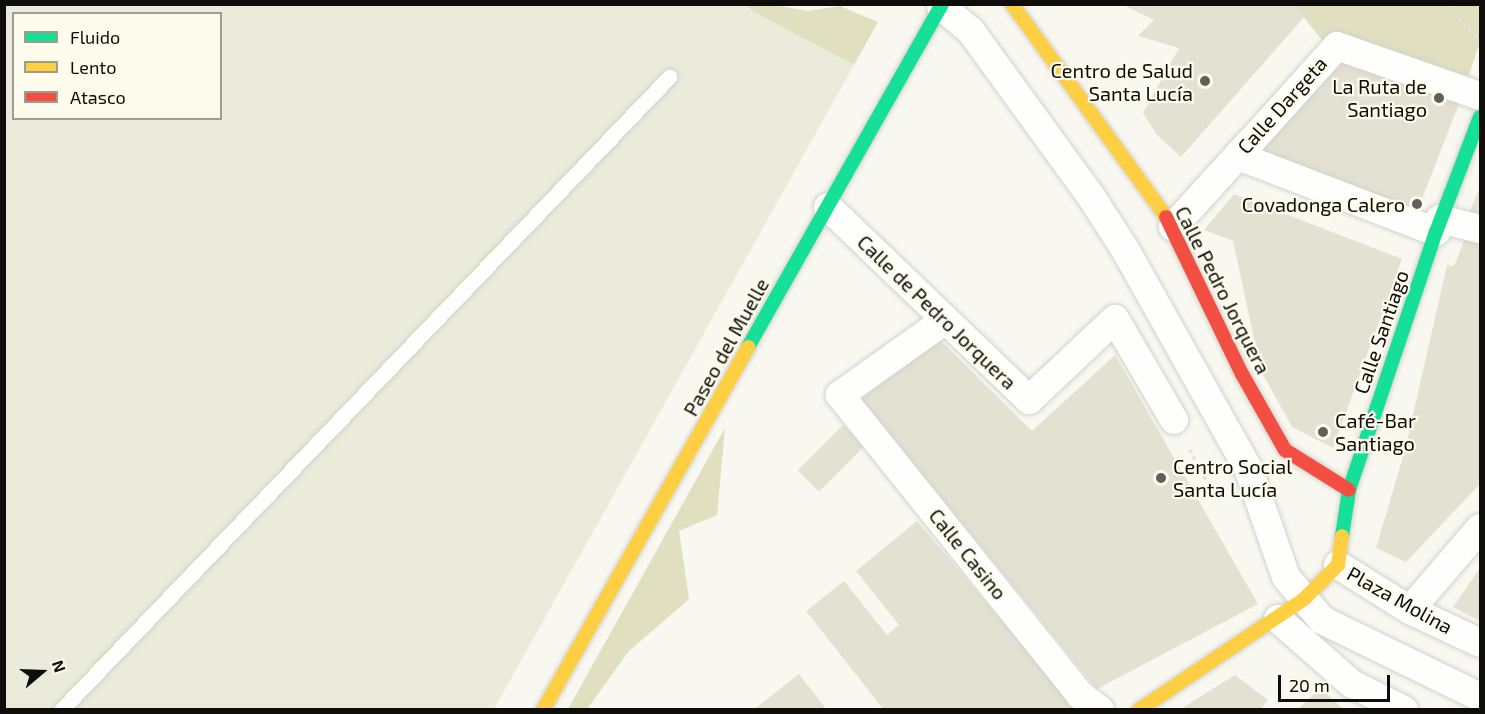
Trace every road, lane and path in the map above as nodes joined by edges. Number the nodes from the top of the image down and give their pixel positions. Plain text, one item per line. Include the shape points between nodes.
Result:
1 (1012, 4) edge
2 (1452, 4) edge
3 (942, 5) edge
4 (1480, 41) edge
5 (669, 77) dead end
6 (1480, 96) edge
7 (1480, 117) edge
8 (828, 207) junction
9 (1438, 226) junction
10 (1173, 227) junction
11 (1480, 229) edge
12 (944, 321) junction
13 (1174, 420) joint
14 (1211, 489) dead end
15 (1349, 490) junction
16 (1480, 528) edge
17 (1338, 565) junction
18 (1304, 599) junction
19 (1410, 610) junction
20 (1278, 619) junction
21 (1480, 643) edge
22 (1352, 684) junction
23 (1480, 698) edge
24 (61, 710) edge
25 (543, 710) edge
26 (1100, 710) edge
27 (1139, 710) edge
28 (1375, 710) edge
29 (1404, 710) edge

1 - 10 street, Calle Pedro Jorquera
2 - 4 path
3 - 8 street, Paseo del Muelle
3 - 18 street via 970,30 1126,251 1248,468 1286,577
5 - 24 lane
6 - 9 street via 1337,46 1238,156
6 - 10 street, Calle Dargeta via 1337,43
7 - 9 street, Calle Santiago
8 - 12 street, Calle de Pedro Jorquera
8 - 25 street, Paseo del Muelle
9 - 11 street
9 - 15 street, Calle Santiago
10 - 15 street, Calle Pedro Jorquera via 1242,374 1285,450
12 - 13 street, Calle de Pedro Jorquera via 1029,400 1115,319
12 - 26 street, Calle Casino via 840,395 1080,695
13 - 14 path
15 - 17 street, Calle Santiago
16 - 19 street
17 - 18 street, Plaza Molina
17 - 19 street, Plaza Molina
18 - 20 street, Plaza Molina
18 - 23 street via 1322,620
19 - 21 street, Plaza Molina
20 - 22 street
20 - 27 street, Plaza Molina
22 - 28 street
22 - 29 street

